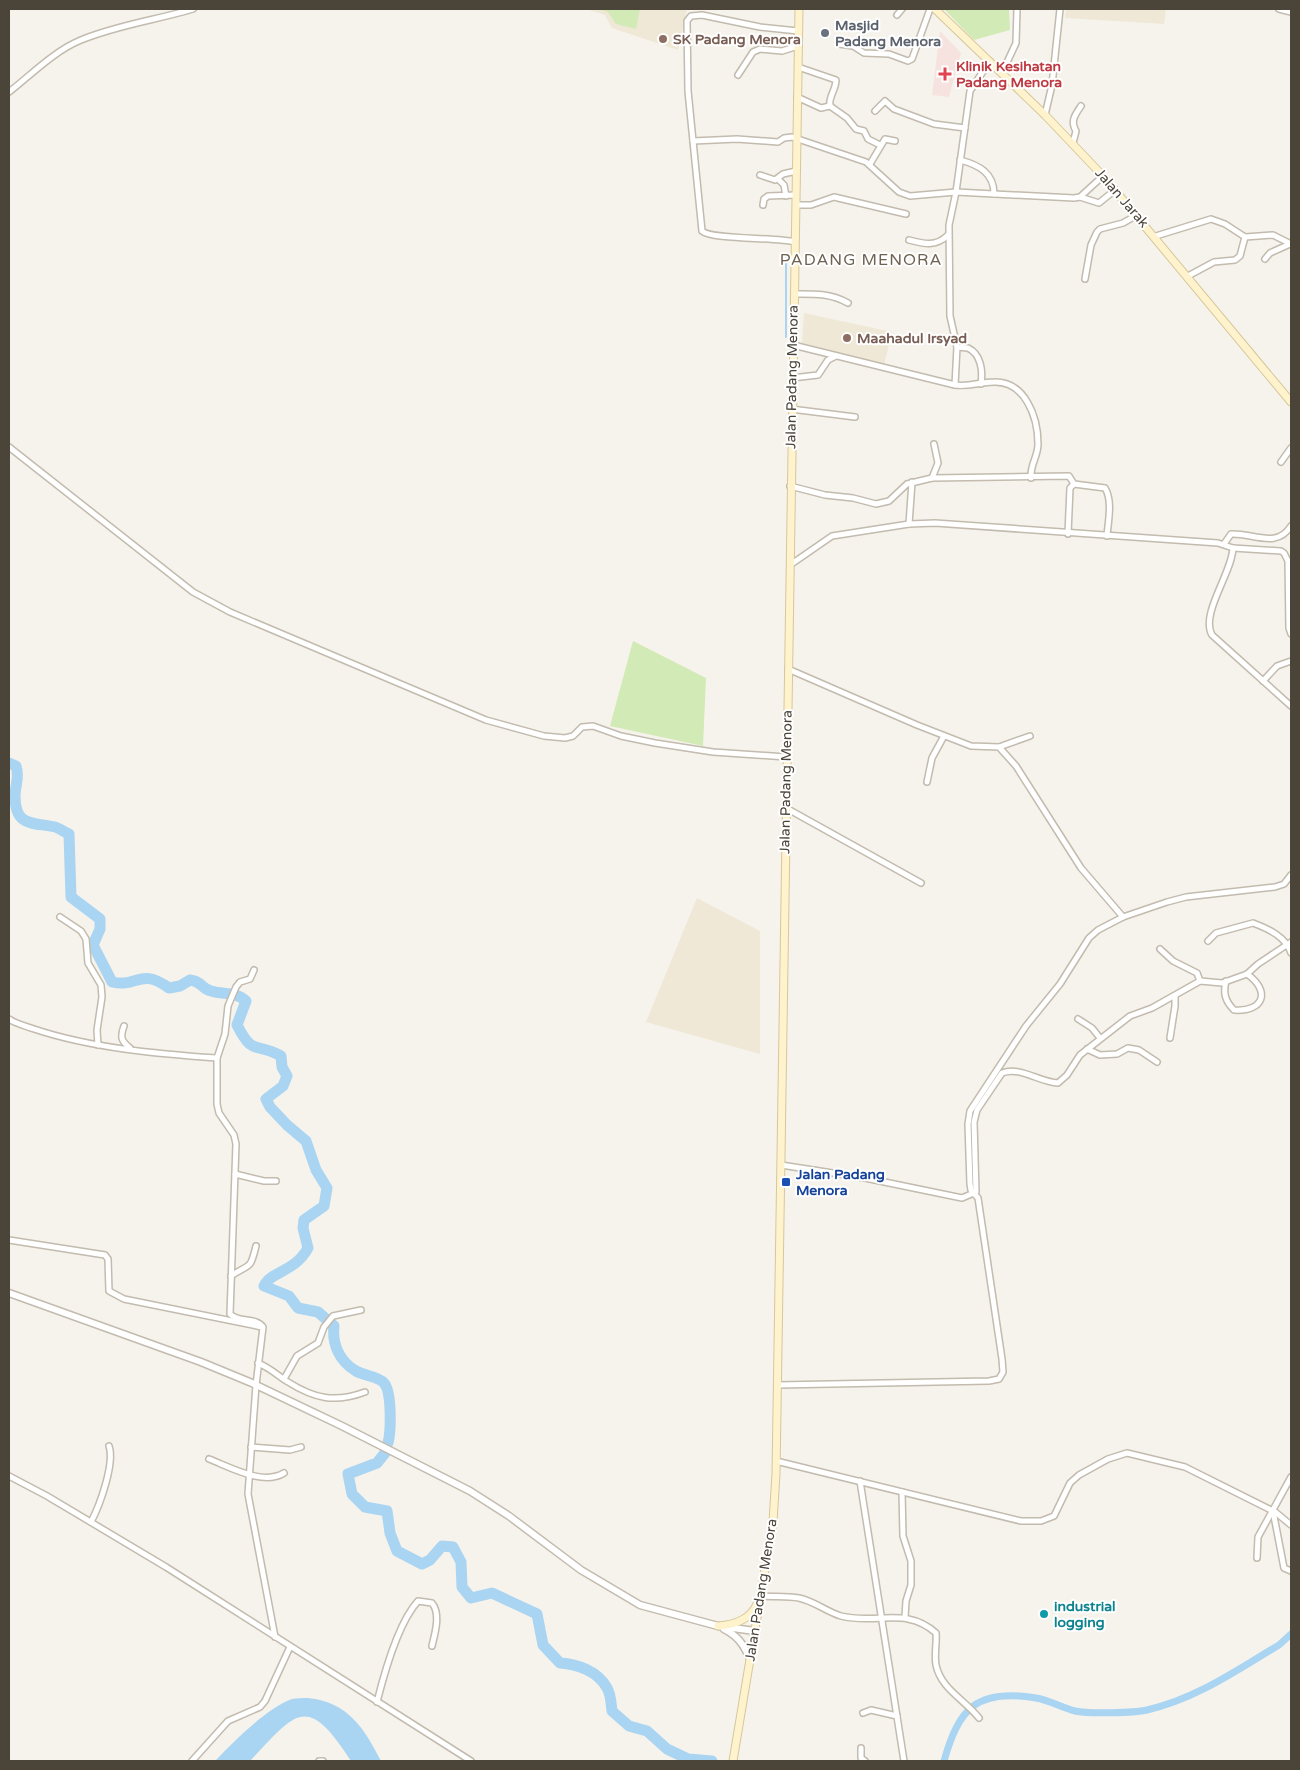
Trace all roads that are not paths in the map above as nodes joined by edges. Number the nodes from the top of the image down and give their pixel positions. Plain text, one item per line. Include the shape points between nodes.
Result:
1 (193, 9) edge
2 (799, 9) edge
3 (902, 9) edge
4 (930, 9) edge
5 (935, 9) edge
6 (1017, 9) edge
7 (1060, 9) edge
8 (1279, 9) edge
9 (1291, 12) edge
10 (897, 15) dead end
11 (798, 31) junction
12 (839, 44) dead end
13 (798, 46) junction
14 (990, 61) junction
15 (798, 67) junction
16 (1002, 73) junction
17 (738, 75) dead end
18 (9, 92) edge
19 (797, 97) junction
20 (830, 106) junction
21 (1081, 106) dead end
22 (875, 111) dead end
23 (1045, 115) junction
24 (965, 128) junction
25 (797, 139) junction
26 (693, 141) junction
27 (895, 141) dead end
28 (1073, 143) junction
29 (880, 145) junction
30 (960, 160) junction
31 (870, 164) junction
32 (796, 171) junction
33 (760, 175) dead end
34 (1103, 176) junction
35 (778, 179) junction
36 (1115, 190) junction
37 (956, 192) junction
38 (994, 194) junction
39 (796, 195) junction
40 (786, 196) junction
41 (1080, 197) junction
42 (763, 205) dead end
43 (796, 205) junction
44 (906, 214) dead end
45 (1137, 215) junction
46 (948, 235) junction
47 (1156, 236) junction
48 (1245, 237) junction
49 (909, 240) dead end
50 (795, 242) junction
51 (1291, 244) edge
52 (1265, 259) dead end
53 (1188, 276) junction
54 (1085, 279) dead end
55 (794, 294) junction
56 (848, 303) dead end
57 (794, 345) junction
58 (957, 347) junction
59 (837, 356) junction
60 (792, 378) junction
61 (981, 384) junction
62 (955, 385) junction
63 (1291, 402) edge
64 (791, 408) junction
65 (855, 417) dead end
66 (934, 444) dead end
67 (9, 447) edge
68 (1291, 448) edge
69 (1281, 462) dead end
70 (932, 478) junction
71 (1032, 478) junction
72 (912, 482) junction
73 (1074, 484) junction
74 (790, 485) junction
75 (908, 524) junction
76 (1291, 526) edge
77 (1068, 534) junction
78 (1107, 536) junction
79 (1224, 544) junction
80 (1233, 548) junction
81 (789, 565) junction
82 (1291, 634) edge
83 (1291, 661) edge
84 (787, 669) junction
85 (1263, 681) junction
86 (1291, 706) edge
87 (944, 736) junction
88 (1030, 736) dead end
89 (999, 747) junction
90 (786, 757) junction
91 (927, 782) dead end
92 (786, 808) junction
93 (1291, 875) edge
94 (922, 883) dead end
95 (60, 917) dead end
96 (1123, 917) junction
97 (1208, 941) dead end
98 (1290, 943) edge
99 (1160, 949) dead end
100 (1291, 953) edge
101 (254, 970) dead end
102 (1246, 974) junction
103 (1226, 980) junction
104 (1200, 981) junction
105 (1175, 996) junction
106 (9, 1019) edge
107 (1078, 1019) dead end
108 (124, 1026) dead end
109 (1100, 1038) junction
110 (1170, 1038) dead end
111 (98, 1045) junction
112 (130, 1049) junction
113 (1087, 1049) junction
114 (217, 1058) junction
115 (1157, 1062) dead end
116 (781, 1165) junction
117 (234, 1174) junction
118 (276, 1182) dead end
119 (974, 1192) junction
120 (9, 1240) edge
121 (256, 1246) dead end
122 (231, 1276) junction
123 (9, 1293) edge
124 (361, 1310) dead end
125 (263, 1327) junction
126 (258, 1364) junction
127 (284, 1379) junction
128 (256, 1385) junction
129 (778, 1385) junction
130 (365, 1392) dead end
131 (109, 1446) dead end
132 (251, 1447) junction
133 (301, 1447) dead end
134 (209, 1459) dead end
135 (776, 1461) junction
136 (284, 1473) dead end
137 (248, 1474) junction
138 (9, 1476) edge
139 (1291, 1477) edge
140 (860, 1481) junction
141 (1289, 1486) edge
142 (902, 1492) junction
143 (1273, 1511) junction
144 (92, 1522) junction
145 (1291, 1526) edge
146 (1257, 1558) dead end
147 (1291, 1571) edge
148 (760, 1596) junction
149 (905, 1617) junction
150 (881, 1618) junction
151 (718, 1626) junction
152 (755, 1631) junction
153 (275, 1638) junction
154 (432, 1646) dead end
155 (290, 1647) junction
156 (750, 1659) junction
157 (377, 1702) junction
158 (864, 1713) dead end
159 (898, 1716) junction
160 (979, 1718) dead end
161 (861, 1748) dead end
162 (734, 1758) edge
163 (192, 1761) edge
164 (319, 1761) edge
165 (323, 1761) edge
166 (471, 1761) edge
167 (865, 1761) edge
168 (904, 1761) edge

1 - 18 street via 80,40
2 - 11 main road, Jalan Padang Menora
3 - 10 street
4 - 12 street via 912,59 908,61 889,54 864,53 853,46
5 - 14 main road, Jalan Jarak
6 - 16 street via 1016,43
7 - 23 street via 1052,85
8 - 9 street
11 - 13 main road, Jalan Padang Menora
11 - 26 street via 760,28 702,15 692,16 687,21
13 - 15 main road, Jalan Padang Menora
13 - 17 street via 782,51 760,49 753,52
14 - 16 main road, Jalan Jarak
14 - 24 street via 970,92
15 - 19 main road, Jalan Padang Menora
15 - 20 street via 836,80
16 - 23 main road, Jalan Jarak
19 - 20 street via 821,108
19 - 25 main road, Jalan Padang Menora
20 - 29 street via 864,131 868,139
21 - 28 street via 1072,125 1076,131
22 - 24 street via 884,101 894,109 934,124
23 - 28 main road, Jalan Jarak
24 - 30 street
25 - 26 street via 784,138 778,142 737,139
25 - 31 street
25 - 32 main road, Jalan Padang Menora
26 - 50 street via 702,231 714,236
27 - 29 street via 885,139
28 - 34 main road, Jalan Jarak
29 - 31 street
30 - 37 street
30 - 38 street via 988,172
31 - 37 street via 899,192 923,196
32 - 35 street via 783,174
32 - 39 main road, Jalan Padang Menora
33 - 35 street
34 - 36 main road, Jalan Jarak
34 - 41 street
35 - 40 street via 784,185
36 - 41 street via 1099,203
36 - 45 main road, Jalan Jarak
37 - 38 street
37 - 46 street
38 - 41 street
39 - 40 street
39 - 43 main road, Jalan Padang Menora
40 - 42 street via 768,196
43 - 44 street via 811,205 834,197
43 - 50 main road, Jalan Padang Menora
45 - 47 main road, Jalan Jarak
45 - 54 street via 1097,232
46 - 49 street via 938,243
46 - 58 street via 950,316
47 - 48 street via 1211,219
47 - 53 main road, Jalan Jarak
48 - 51 street via 1272,235
48 - 53 street via 1240,256 1235,260 1214,262
50 - 55 main road, Jalan Padang Menora
51 - 52 street via 1270,253
53 - 63 main road, Jalan Jarak
55 - 56 street via 836,296
55 - 57 main road, Jalan Padang Menora
57 - 59 street
57 - 60 main road, Jalan Padang Menora
58 - 61 street via 968,348 976,355 981,366
58 - 62 street
59 - 60 street via 828,360 818,375
59 - 62 street
60 - 64 main road, Jalan Padang Menora
61 - 62 street
61 - 71 street via 1006,383 1024,394 1038,443 1038,455 1032,463
64 - 65 street
64 - 74 main road, Jalan Padang Menora
66 - 70 street via 938,463
67 - 90 street via 192,592 230,612 486,720 559,739 573,736 582,727 593,726 656,743 713,752
68 - 69 street
70 - 71 street
70 - 72 street
71 - 73 street via 1069,476
72 - 74 street via 890,500 876,504
72 - 75 street
73 - 77 street via 1070,488
73 - 78 street via 1105,488 1109,504
74 - 81 main road, Jalan Padang Menora
75 - 77 street via 935,523
75 - 81 street via 832,536
76 - 79 street via 1280,538 1231,534
77 - 78 street
78 - 79 street
79 - 80 street
80 - 82 street via 1284,553 1288,562
80 - 85 street via 1230,564 1208,618 1208,628
81 - 84 main road, Jalan Padang Menora
83 - 85 street via 1277,666
84 - 87 street
84 - 90 main road, Jalan Padang Menora
85 - 86 street
87 - 89 street via 971,746
87 - 91 street via 932,758
88 - 89 street
89 - 96 street via 1016,766 1081,868
90 - 92 main road, Jalan Padang Menora
92 - 94 street
92 - 116 main road, Jalan Padang Menora
93 - 96 street via 1284,884 1275,888 1186,897
95 - 111 street via 81,931 86,939 88,963 101,985
96 - 119 street via 1089,938 970,1111 970,1184
97 - 98 street via 1216,934 1253,923
98 - 100 street
98 - 102 street
99 - 104 street via 1173,961 1197,973
101 - 114 street via 250,979 236,987 228,1006 225,1034
102 - 103 street
102 - 103 street via 1260,989 1262,998 1252,1009 1234,1010 1227,1004 1223,991
103 - 104 street via 1222,984
104 - 105 street
105 - 109 street via 1130,1016
105 - 110 street
106 - 111 street via 46,1033
107 - 109 street
108 - 112 street via 122,1042
109 - 113 street
111 - 112 street
112 - 114 street
113 - 115 street via 1100,1055 1117,1054 1128,1048 1139,1050
113 - 119 street via 1058,1083 1014,1071 1002,1073 976,1110
114 - 117 street via 217,1104 219,1113 234,1135
116 - 119 street via 962,1198
116 - 129 main road, Jalan Padang Menora
117 - 118 street
117 - 122 street
119 - 129 street via 978,1198 1002,1359 1003,1372 999,1379
120 - 125 street via 105,1255 109,1291 124,1299
121 - 122 street via 252,1263
122 - 125 street via 230,1314 235,1319
123 - 128 street
124 - 127 street via 331,1318 318,1343 297,1356
125 - 126 street
126 - 127 street via 272,1369
126 - 128 street
127 - 130 street via 329,1399 345,1400
128 - 132 street
128 - 151 street via 470,1491 581,1570 640,1605
129 - 135 main road, Jalan Padang Menora
131 - 144 street via 112,1454
132 - 133 street via 290,1450
132 - 137 street
134 - 137 street
135 - 140 street
135 - 148 main road, Jalan Padang Menora via 773,1522
136 - 137 street via 276,1478
137 - 153 street via 253,1530
138 - 144 street
139 - 141 street
140 - 142 street
140 - 150 street
141 - 143 street
142 - 143 street via 1021,1520 1041,1521 1054,1516 1070,1483 1079,1475 1114,1456 1128,1453 1185,1467
142 - 149 street via 904,1536 911,1561 911,1585
143 - 145 street
143 - 146 street via 1258,1537
143 - 147 street via 1284,1568
144 - 153 street
148 - 150 street via 799,1598 840,1616
148 - 151 main road via 755,1608 745,1618 732,1625
148 - 152 main road, Jalan Padang Menora
149 - 150 street
149 - 160 street via 919,1621 936,1633 936,1663 944,1685
150 - 159 street
151 - 152 street
151 - 156 street via 733,1633 744,1644
152 - 156 main road, Jalan Padang Menora
153 - 155 street
154 - 157 street via 436,1608 432,1603 418,1600 393,1651
155 - 157 street
155 - 163 street via 265,1702 228,1720
156 - 162 main road, Jalan Padang Menora
157 - 166 street
158 - 159 street via 871,1710
159 - 168 street
161 - 167 street
164 - 165 street

